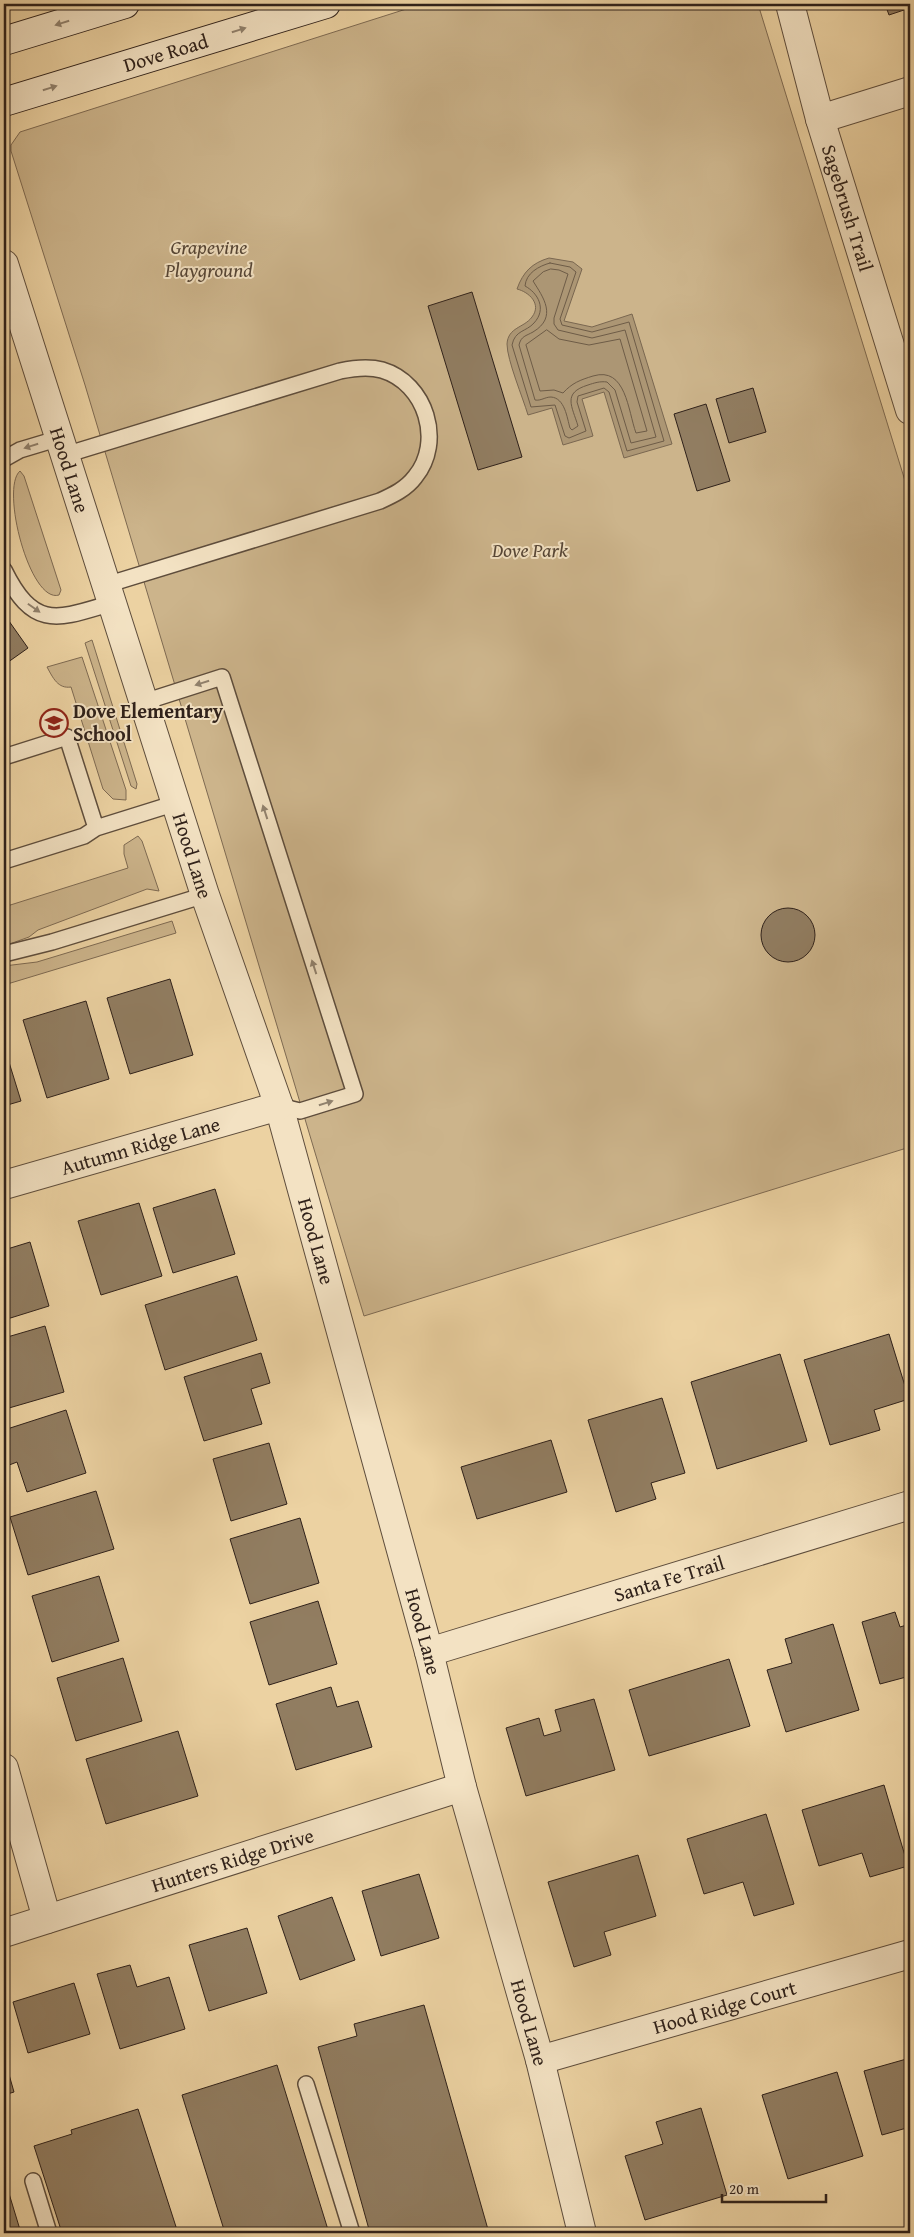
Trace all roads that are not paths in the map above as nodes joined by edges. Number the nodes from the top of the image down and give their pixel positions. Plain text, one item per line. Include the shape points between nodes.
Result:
1 (125, 4) edge
2 (323, 4) edge
3 (790, 4) edge
4 (4, 41) edge
5 (910, 91) edge
6 (4, 102) edge
7 (820, 119) junction
8 (6, 281) edge
9 (910, 410) edge
10 (62, 446) junction
11 (4, 459) edge
12 (4, 570) edge
13 (109, 594) junction
14 (144, 702) junction
15 (4, 757) edge
16 (176, 803) junction
17 (96, 828) junction
18 (4, 861) edge
19 (205, 895) junction
20 (4, 954) edge
21 (279, 1106) junction
22 (4, 1185) edge
23 (910, 1506) edge
24 (430, 1652) junction
25 (4, 1768) edge
26 (462, 1786) junction
27 (48, 1919) junction
28 (4, 1933) edge
29 (910, 1954) edge
30 (540, 2060) junction
31 (306, 2084) dead end
32 (32, 2181) dead end
33 (49, 2233) edge
34 (352, 2233) edge
35 (582, 2233) edge

1 -> 4 street
6 -> 2 street, Dove Road
3 - 7 street, Sagebrush Trail
5 - 7 street
7 - 9 street, Sagebrush Trail
8 - 10 street, Hood Lane
10 -> 11 lane via 20,450
10 - 13 street, Hood Lane
10 - 13 lane via 361,367 383,370 402,380 417,396 427,415 430,436 426,458 415,477 400,492
12 -> 13 lane via 23,600 47,617 63,617
13 - 14 street, Hood Lane
14 - 16 street, Hood Lane
21 -> 14 lane via 300,1111 354,1094 222,677
15 - 17 lane via 67,737
16 - 17 lane
16 - 19 street, Hood Lane
17 - 18 lane via 84,836
19 - 20 lane
19 - 21 street, Hood Lane
21 - 22 street, Autumn Ridge Lane
21 - 24 street, Hood Lane
23 - 24 street, Santa Fe Trail
24 - 26 street, Hood Lane
25 - 27 street
26 - 27 street, Hunters Ridge Drive
26 - 30 street, Hood Lane
27 - 28 street, Hunters Ridge Drive
29 - 30 street, Hood Ridge Court
30 - 35 street, Hood Lane
31 - 34 lane
32 - 33 lane

